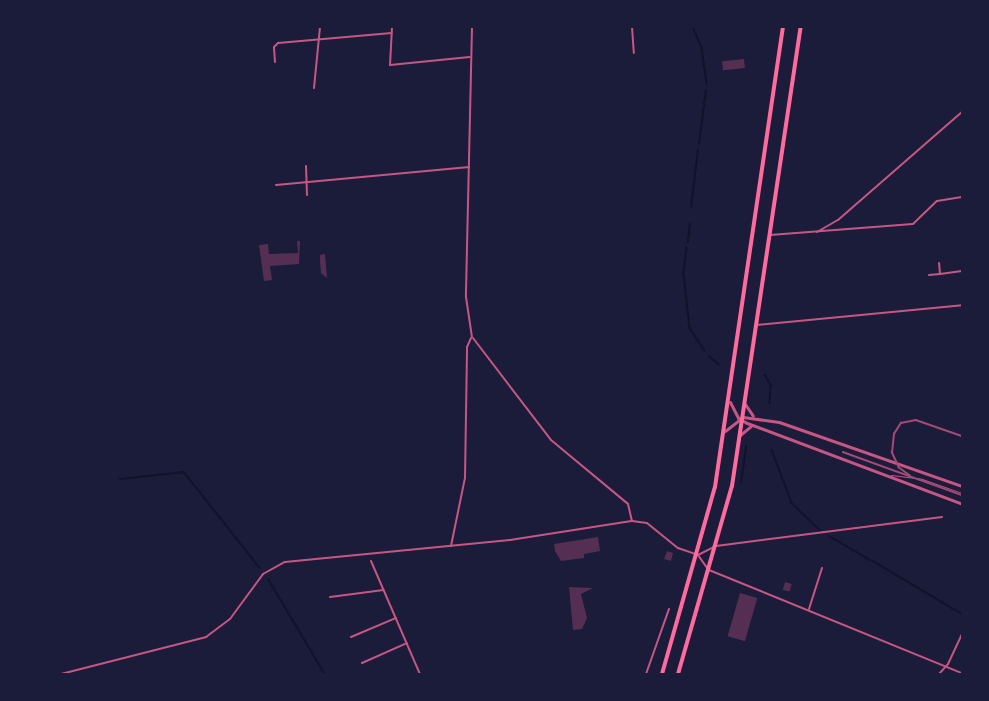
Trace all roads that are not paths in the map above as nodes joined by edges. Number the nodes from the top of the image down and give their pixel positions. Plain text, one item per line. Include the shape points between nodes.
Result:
1 (320, 27) edge
2 (392, 27) edge
3 (472, 27) edge
4 (632, 27) edge
5 (783, 27) edge
6 (801, 27) edge
7 (392, 33) junction
8 (319, 39) junction
9 (634, 53) dead end
10 (470, 57) junction
11 (275, 62) dead end
12 (314, 88) dead end
13 (962, 111) edge
14 (306, 166) dead end
15 (469, 167) junction
16 (306, 182) junction
17 (276, 185) dead end
18 (308, 195) dead end
19 (962, 197) edge
20 (816, 233) junction
21 (770, 235) junction
22 (939, 263) dead end
23 (962, 271) edge
24 (940, 274) junction
25 (929, 275) dead end
26 (962, 305) edge
27 (756, 325) junction
28 (472, 338) junction
29 (730, 402) junction
30 (745, 403) junction
31 (757, 417) junction
32 (741, 419) junction
33 (756, 427) junction
34 (725, 431) junction
35 (740, 436) junction
36 (884, 476) junction
37 (962, 486) edge
38 (962, 493) edge
39 (962, 504) edge
40 (942, 517) dead end
41 (632, 521) junction
42 (717, 544) junction
43 (452, 546) junction
44 (698, 555) junction
45 (371, 561) dead end
46 (822, 568) dead end
47 (709, 572) junction
48 (384, 590) junction
49 (330, 597) dead end
50 (669, 609) dead end
51 (809, 609) junction
52 (396, 618) junction
53 (962, 634) edge
54 (351, 637) dead end
55 (407, 643) junction
56 (362, 663) dead end
57 (947, 666) junction
58 (61, 674) edge
59 (420, 674) edge
60 (646, 674) edge
61 (662, 674) edge
62 (678, 674) edge
63 (939, 674) edge
64 (962, 674) edge

1 - 8 street
2 - 7 street
3 - 10 street
4 - 9 street
5 - 29 main road
6 - 21 main road
7 - 8 street
7 - 10 street via 390,65
8 - 11 street via 275,44
8 - 12 street
10 - 15 street
13 - 20 street via 837,220
14 - 16 street
15 - 16 street
15 - 28 street via 466,297
16 - 17 street
16 - 18 street
19 - 20 street via 937,201 914,224
20 - 21 street
21 - 27 main road
22 - 24 street
23 - 24 street
24 - 25 street
26 - 27 street
27 - 30 main road
28 - 41 street via 481,343 550,440 628,504
28 - 43 street via 467,347 465,478
29 - 32 street
29 - 34 main road
30 - 31 street via 747,411
30 - 32 main road
31 - 32 street
31 - 37 street
32 - 33 street
32 - 34 street
32 - 35 main road
33 - 35 street via 746,428
33 - 36 street
34 - 44 main road
35 - 42 main road
36 - 38 lane via 922,479
36 - 39 street
40 - 42 street
41 - 43 street
41 - 44 street via 647,523 678,548
42 - 44 street via 706,554
42 - 47 main road
43 - 58 street via 277,564 263,574 224,626 206,638
44 - 47 street
44 - 61 main road
45 - 48 street
46 - 51 street
47 - 51 street
47 - 62 main road
48 - 49 street
48 - 52 street
50 - 60 street
51 - 57 street
52 - 54 street
52 - 55 street
53 - 57 street
55 - 56 street
55 - 59 street
57 - 63 street
57 - 64 street

